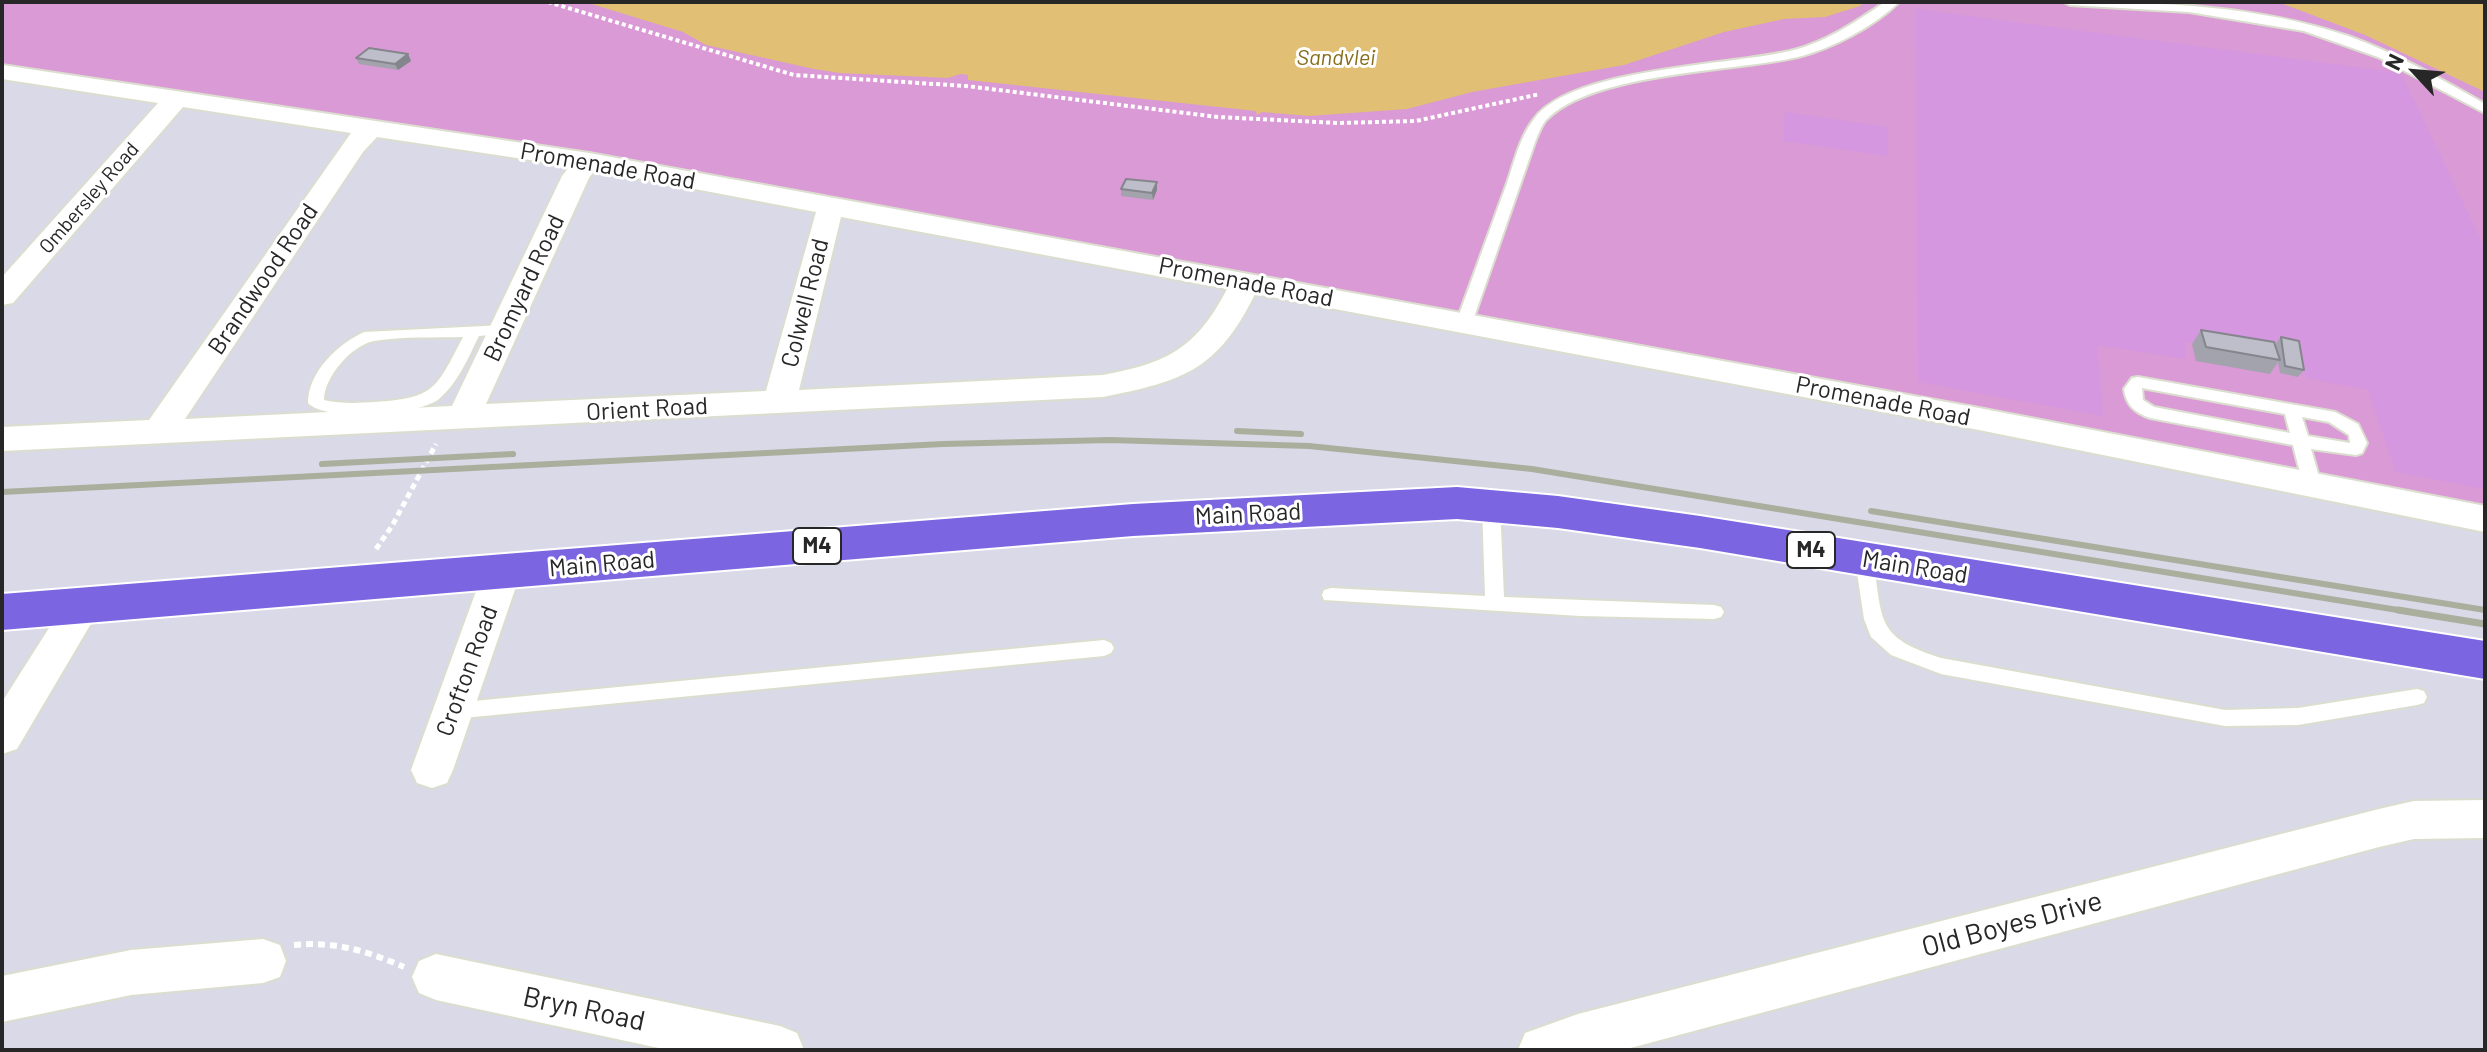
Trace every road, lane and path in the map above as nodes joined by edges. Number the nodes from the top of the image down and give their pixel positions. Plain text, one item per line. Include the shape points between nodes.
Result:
1 (152, 2) edge
2 (169, 2) edge
3 (548, 2) edge
4 (1893, 2) edge
5 (2070, 2) edge
6 (2, 72) edge
7 (1553, 91) dead end
8 (176, 99) junction
9 (2485, 109) edge
10 (370, 128) junction
11 (589, 161) junction
12 (833, 205) junction
13 (1246, 282) junction
14 (2, 296) edge
15 (1464, 323) junction
16 (504, 330) junction
17 (473, 332) junction
18 (780, 402) junction
19 (2292, 409) junction
20 (457, 418) junction
21 (159, 431) junction
22 (2, 439) edge
23 (2300, 441) junction
24 (2312, 484) junction
25 (1491, 505) junction
26 (2485, 519) edge
27 (372, 553) dead end
28 (1864, 559) junction
29 (502, 572) junction
30 (1331, 595) dead end
31 (1495, 604) junction
32 (83, 605) junction
33 (2, 612) edge
34 (1714, 612) dead end
35 (1104, 648) dead end
36 (2485, 660) edge
37 (2417, 697) dead end
38 (453, 711) junction
39 (2, 737) edge
40 (432, 770) dead end
41 (2485, 819) edge
42 (263, 961) joint
43 (436, 977) joint
44 (2, 999) edge
45 (780, 1050) edge
46 (1542, 1050) edge

1 - 2 path
3 - 7 path via 794,75 966,86 1218,117 1416,121
4 - 15 lane via 1836,41 1607,86 1565,101 1541,117
5 - 9 lane via 2265,18 2382,54
6 - 8 street, Promenade Road
8 - 10 street, Promenade Road
8 - 14 street, Ombersley Road
10 - 11 street, Promenade Road
10 - 21 street, Brandwood Road
11 - 12 street, Promenade Road
11 - 16 street, Bromyard Road via 576,176
12 - 13 street, Promenade Road
12 - 18 street, Colwell Road
13 - 15 street, Promenade Road
13 - 18 street, Orient Road via 1218,335 1198,354 1138,380
15 - 24 street, Promenade Road
16 - 17 lane
16 - 20 street, Bromyard Road
17 - 17 lane via 361,338 338,357 314,398 329,407 424,402 449,378
18 - 20 street, Orient Road
19 - 23 lane
19 - 23 lane via 2338,419 2360,439 2356,449 2349,450
19 - 23 lane via 2146,382 2132,389 2135,404 2150,412
20 - 21 street, Orient Road
20 - 27 path via 417,471 387,534
21 - 22 street, Orient Road
23 - 24 lane
24 - 26 street, Promenade Road
25 - 28 main road, Main Road / M4
25 - 29 main road, Main Road / M4 via 1417,504 1133,520
25 - 31 lane
28 - 36 main road, Main Road / M4
28 - 37 lane via 1877,633 1896,652 1941,666 2252,720
29 - 32 main road, Main Road / M4
29 - 38 street, Crofton Road
30 - 31 lane
31 - 34 lane
32 - 33 main road, Main Road / M4
32 - 39 street
35 - 38 lane
38 - 40 street, Crofton Road
41 - 46 street, Old Boyes Drive via 2414,820 2379,828
42 - 43 path via 275,947 338,945
42 - 44 street via 191,964 81,980
43 - 45 street, Bryn Road

